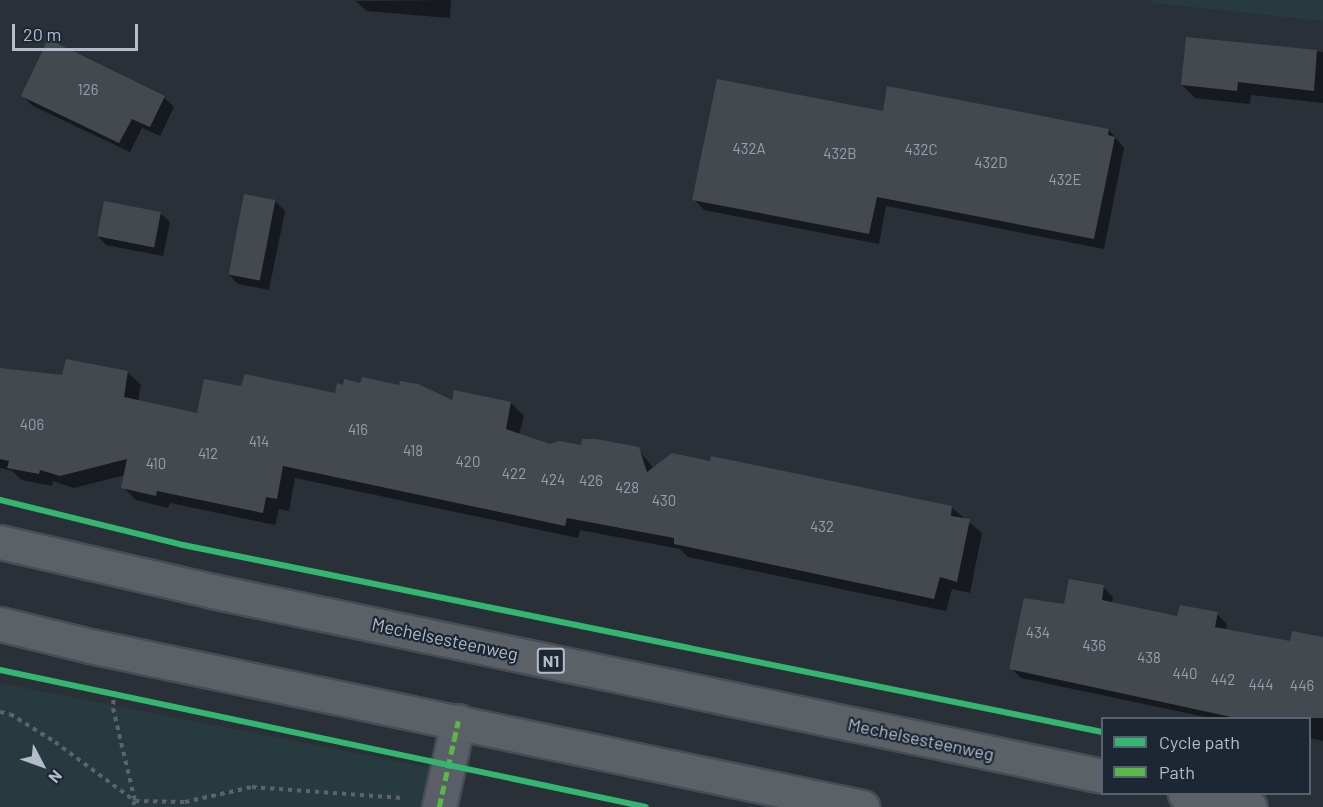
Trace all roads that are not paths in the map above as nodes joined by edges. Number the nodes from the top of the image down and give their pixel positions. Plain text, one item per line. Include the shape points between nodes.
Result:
1 (0, 542) edge
2 (0, 624) edge
3 (458, 721) junction
4 (1101, 776) edge
5 (1190, 795) edge
6 (440, 804) edge
7 (862, 807) edge
8 (1250, 807) edge

1 - 4 main road, Mechelsesteenweg / N1 via 212,591
2 - 3 main road via 115,652
3 - 6 street
3 - 7 main road
5 - 8 main road

